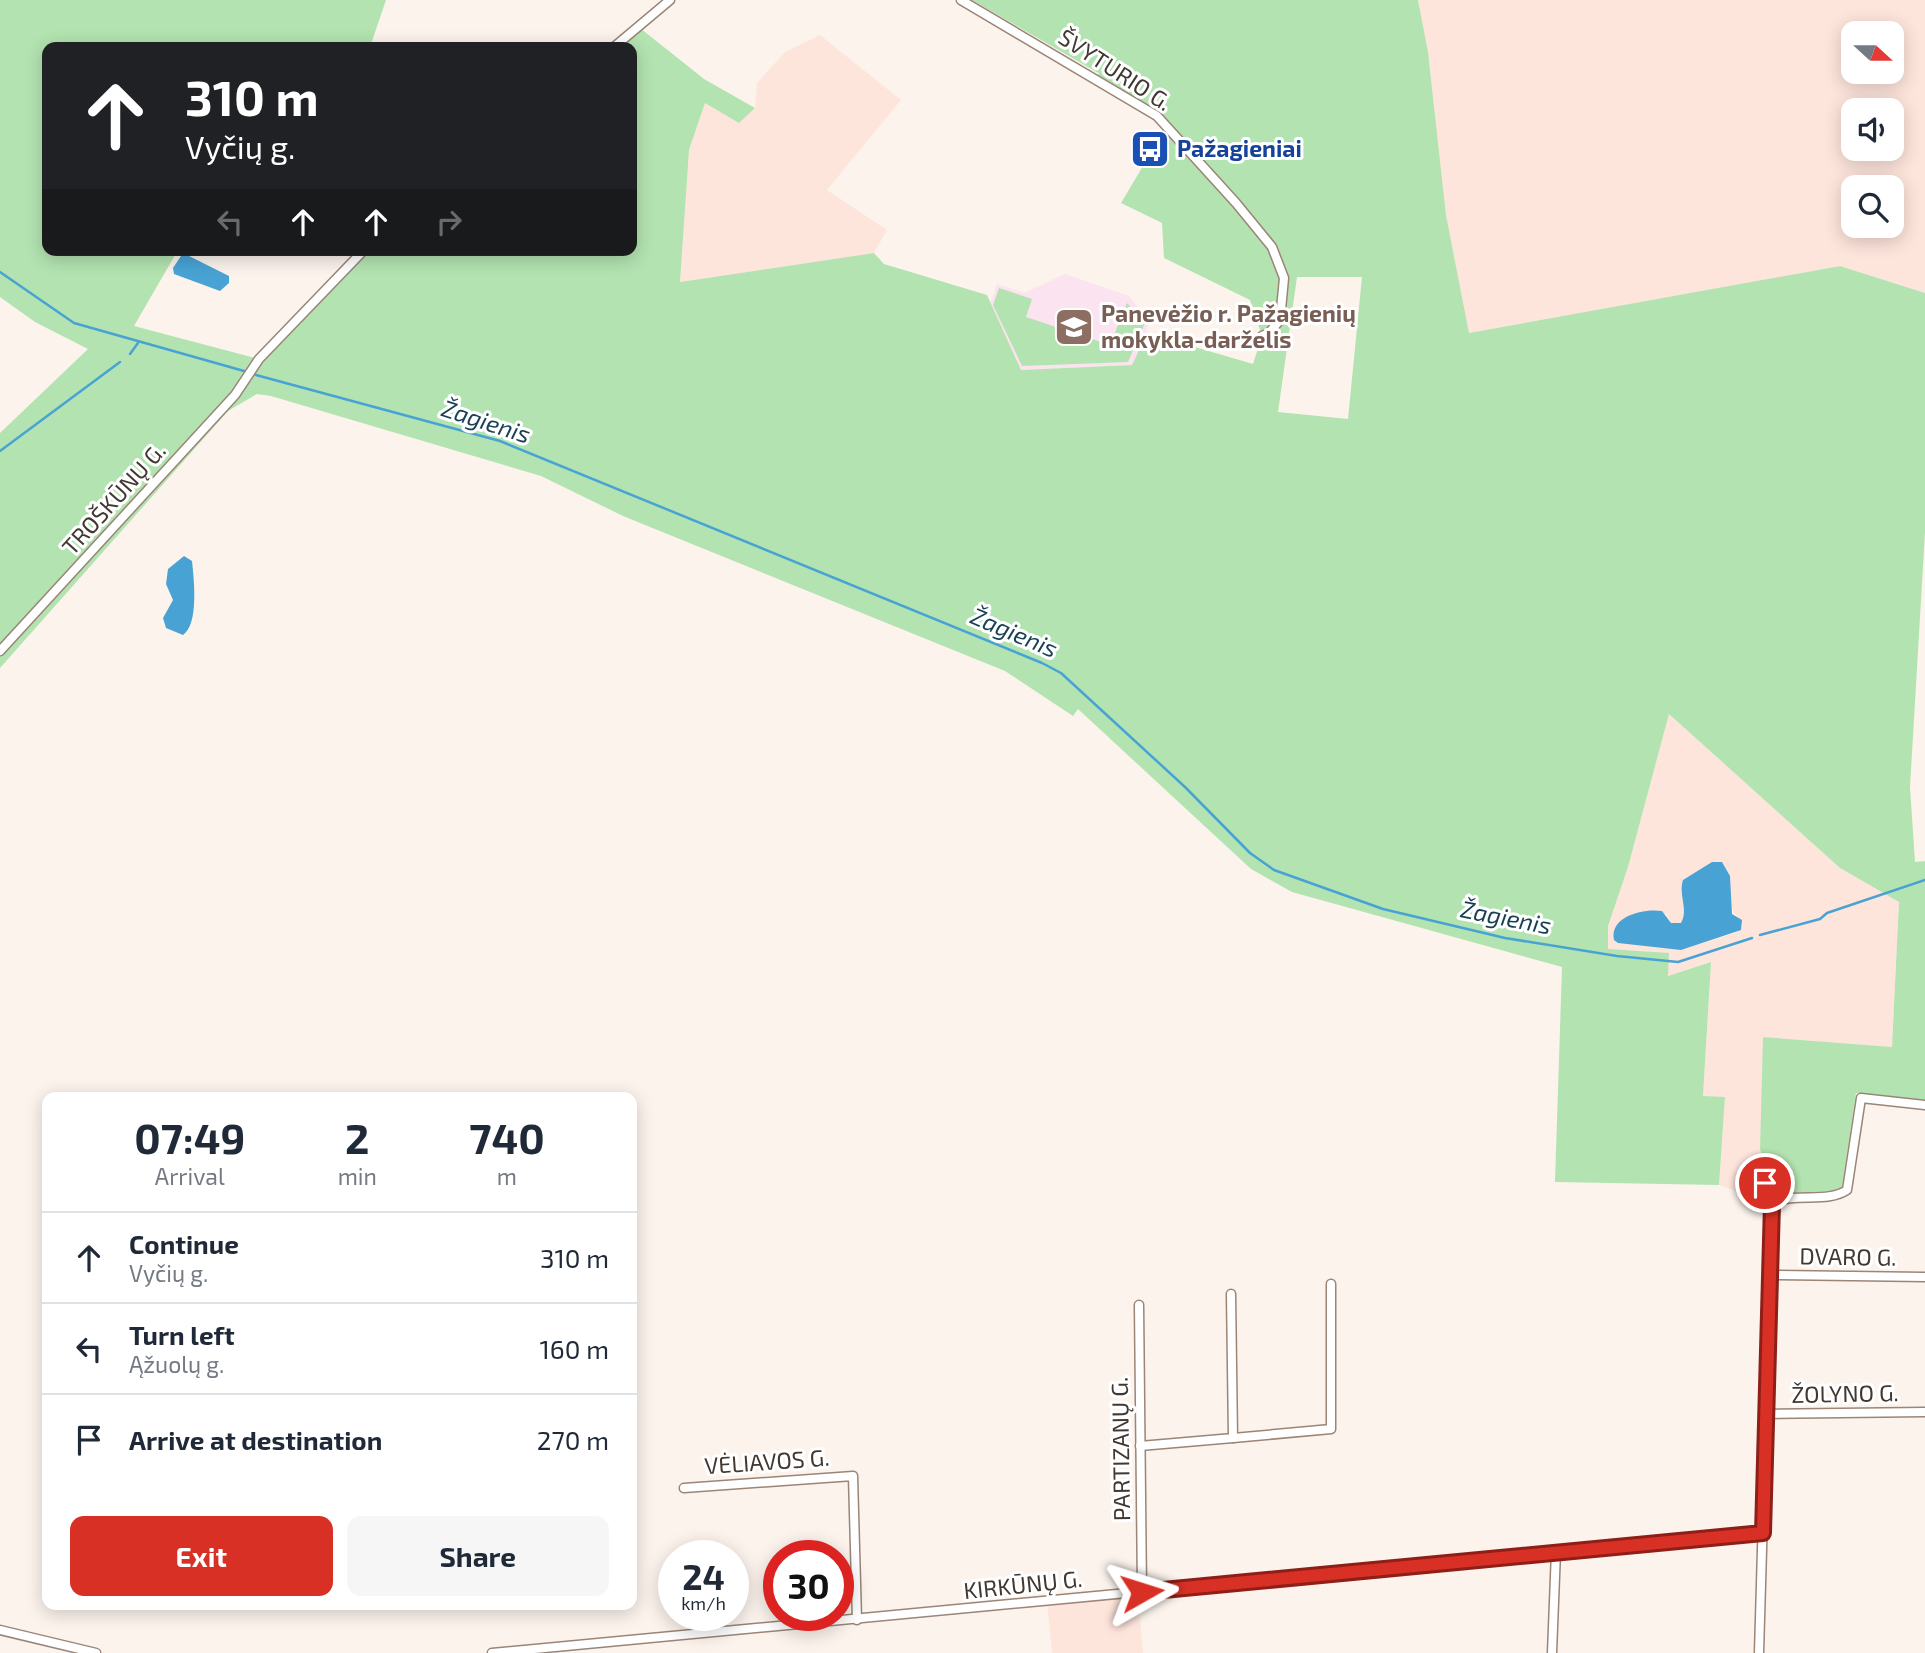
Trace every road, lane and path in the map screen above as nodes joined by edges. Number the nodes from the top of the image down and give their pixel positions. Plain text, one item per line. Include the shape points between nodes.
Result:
1 (670, 0) edge
2 (961, 0) edge
3 (620, 42) edge
4 (358, 256) edge
5 (1262, 336) dead end
6 (0, 651) edge
7 (1925, 1105) edge
8 (1757, 1161) dead end
9 (1772, 1204) junction
10 (1770, 1275) junction
11 (1925, 1277) edge
12 (1331, 1284) dead end
13 (1231, 1294) dead end
14 (1139, 1306) dead end
15 (1925, 1412) edge
16 (1765, 1414) junction
17 (1233, 1438) junction
18 (1140, 1446) junction
19 (684, 1488) dead end
20 (1763, 1533) junction
21 (1556, 1551) junction
22 (1142, 1592) junction
23 (857, 1620) junction
24 (0, 1630) edge
25 (96, 1653) edge
26 (492, 1653) edge
27 (1552, 1653) edge
28 (1759, 1653) edge

1 - 3 street
2 - 5 street, ŠVYTURIO G. via 1157,116 1236,203 1272,247 1284,278 1280,320
4 - 6 street, TROŠKŪNŲ G.
7 - 9 street via 1861,1098 1847,1190 1838,1195 1784,1198
8 - 9 street
9 - 10 street
10 - 11 street, DVARO G.
10 - 16 street
12 - 17 street via 1331,1429
13 - 17 street
14 - 18 street, PARTIZANŲ G.
15 - 16 street, ŽOLYNO G.
16 - 20 street
17 - 18 street
18 - 22 street, PARTIZANŲ G.
19 - 23 street, VĖLIAVOS G. via 853,1476
20 - 21 street, KIRKŪNŲ G.
20 - 28 street
21 - 22 street, KIRKŪNŲ G.
21 - 27 street
22 - 23 street, KIRKŪNŲ G.
23 - 26 street, KIRKŪNŲ G.
24 - 25 street

